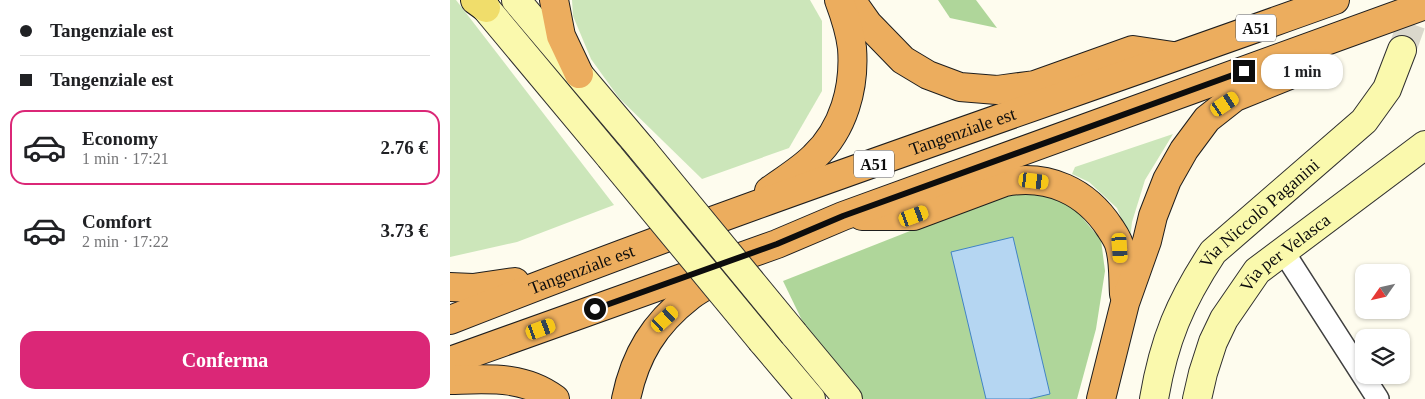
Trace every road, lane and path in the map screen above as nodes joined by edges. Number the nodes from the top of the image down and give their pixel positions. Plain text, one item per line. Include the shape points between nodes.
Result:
1 (516, 0) edge
2 (554, 0) edge
3 (839, 0) edge
4 (851, 0) edge
5 (1335, 0) edge
6 (480, 2) edge
7 (1425, 6) edge
8 (1363, 28) junction
9 (1402, 50) tunnel mouth
10 (1177, 57) junction
11 (579, 74) junction
12 (1425, 144) edge
13 (742, 210) junction
14 (843, 216) junction
15 (777, 244) junction
16 (1283, 251) junction
17 (571, 272) junction
18 (450, 287) edge
19 (1125, 303) junction
20 (450, 320) edge
21 (450, 362) edge
22 (450, 380) edge
23 (555, 399) edge
24 (626, 399) edge
25 (811, 399) edge
26 (848, 399) edge
27 (1101, 399) edge
28 (1154, 399) edge
29 (1197, 399) edge
30 (1378, 399) edge

1 - 11 main road
2 - 11 highway via 561,36
3 - 13 highway via 848,28 852,61 851,88 842,118 816,156
4 - 10 highway via 868,24 903,60 928,75 960,87 997,90 1035,85 1134,50
5 - 10 highway, Tangenziale est / A51
6 - 25 main road, bridge
7 - 8 highway, A51
8 - 14 highway, A51
8 - 19 highway via 1316,64 1235,97 1207,119 1167,180
9 - 28 main road, Via Niccolò Paganini via 1387,89 1364,121 1213,252 1178,313 1167,341
10 - 13 highway, Tangenziale est / A51
11 - 26 main road, bridge
12 - 16 main road, Via per Velasca
13 - 17 highway, Tangenziale est / A51
14 - 15 highway, A51
14 - 19 highway via 914,216 1016,180 1057,186 1087,200 1116,238 1120,248
15 - 21 highway, A51
15 - 24 highway via 690,296 657,326 632,371
16 - 29 main road, Via per Velasca via 1258,271 1224,320
16 - 30 street
17 - 18 highway via 490,286
17 - 20 highway, Tangenziale est / A51
19 - 27 highway
22 - 23 highway via 503,378

